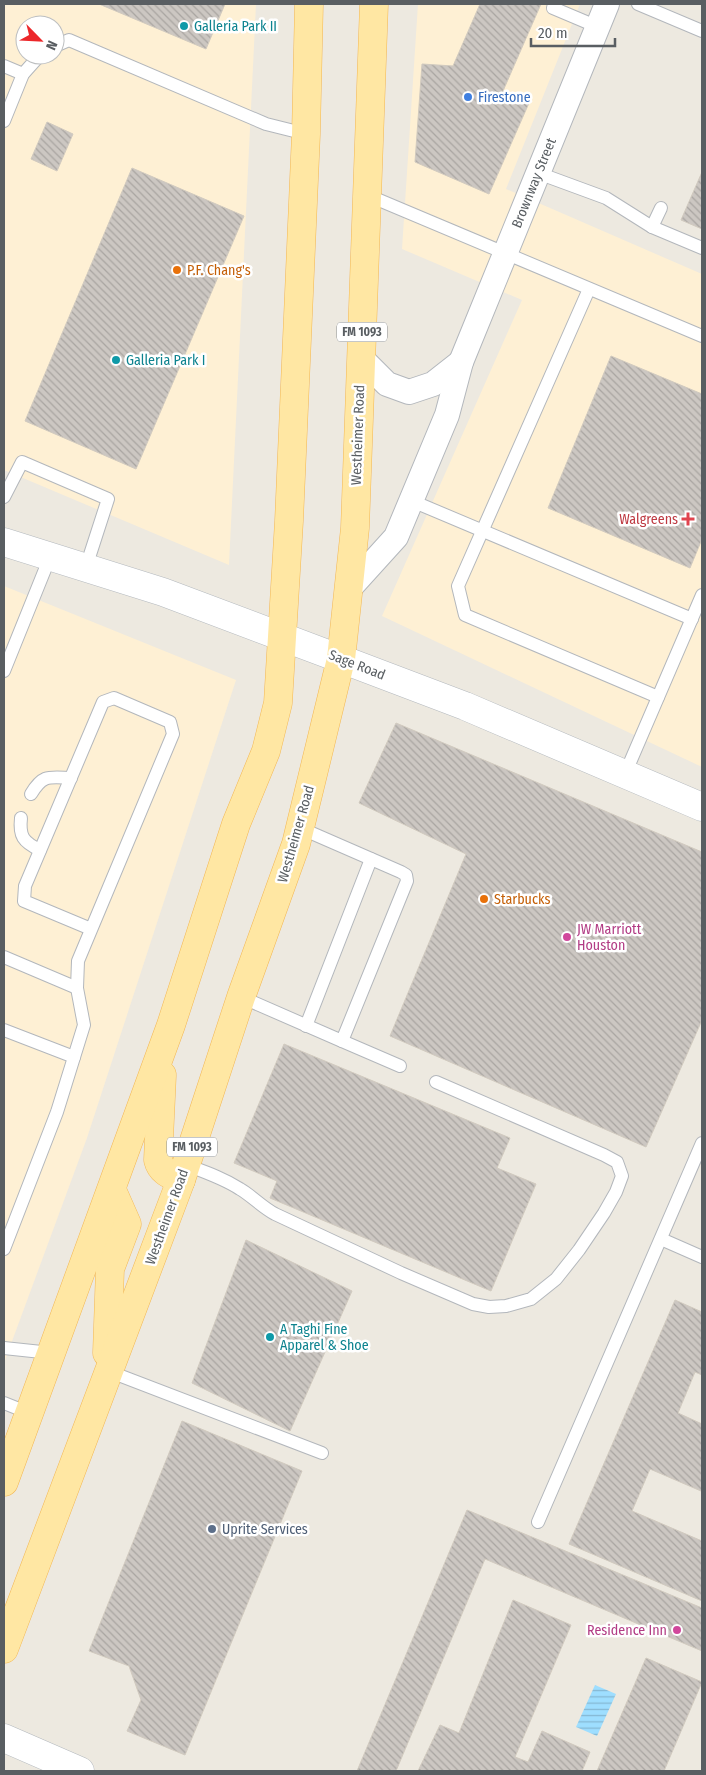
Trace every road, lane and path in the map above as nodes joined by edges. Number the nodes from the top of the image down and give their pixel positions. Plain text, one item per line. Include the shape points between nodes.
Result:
1 (309, 4) edge
2 (374, 4) edge
3 (554, 4) edge
4 (607, 4) edge
5 (638, 4) edge
6 (598, 26) junction
7 (702, 31) edge
8 (65, 42) edge
9 (31, 65) edge
10 (4, 66) edge
11 (23, 74) junction
12 (4, 121) edge
13 (306, 134) junction
14 (538, 173) junction
15 (367, 195) junction
16 (661, 208) dead end
17 (652, 227) junction
18 (702, 248) edge
19 (505, 255) junction
20 (589, 289) junction
21 (702, 336) edge
22 (362, 358) junction
23 (461, 362) junction
24 (4, 497) edge
25 (412, 501) junction
26 (482, 530) junction
27 (4, 542) edge
28 (50, 557) junction
29 (86, 567) junction
30 (348, 590) junction
31 (702, 595) edge
32 (692, 618) junction
33 (283, 637) junction
34 (342, 659) junction
35 (4, 671) edge
36 (658, 697) junction
37 (625, 774) junction
38 (71, 778) junction
39 (31, 794) dead end
40 (702, 807) edge
41 (21, 818) dead end
42 (300, 828) junction
43 (40, 850) junction
44 (371, 859) junction
45 (91, 929) junction
46 (4, 957) edge
47 (77, 988) junction
48 (241, 997) junction
49 (306, 1026) junction
50 (4, 1030) edge
51 (342, 1042) junction
52 (164, 1046) junction
53 (74, 1057) junction
54 (400, 1066) dead end
55 (436, 1082) dead end
56 (702, 1144) edge
57 (184, 1172) junction
58 (112, 1190) junction
59 (661, 1239) junction
60 (4, 1249) edge
61 (702, 1257) edge
62 (4, 1348) edge
63 (51, 1353) junction
64 (107, 1373) junction
65 (4, 1403) edge
66 (29, 1413) junction
67 (322, 1453) dead end
68 (4, 1482) edge
69 (538, 1522) dead end
70 (4, 1649) edge
71 (4, 1738) edge
72 (80, 1771) edge

1 - 13 main road
2 - 15 main road, Westheimer Road / FM 1093
3 - 6 lane via 553,8
4 - 6 street, Brownway Street
5 - 7 lane
6 - 14 street, Brownway Street
8 - 13 lane via 69,40 266,124
9 - 11 lane
10 - 11 lane
11 - 12 lane
13 - 33 main road
14 - 17 lane via 606,198
14 - 19 street, Brownway Street
15 - 19 lane
15 - 22 main road, Westheimer Road / FM 1093
16 - 17 lane
17 - 18 lane
19 - 20 lane
19 - 23 street, Brownway Street
20 - 21 lane
20 - 26 lane
22 - 23 street, Brownway Street via 387,384 409,392 433,384
22 - 30 main road, Westheimer Road / FM 1093 via 355,528
23 - 25 street, Brownway Street via 447,415
24 - 29 lane via 22,462 108,499
25 - 26 lane
25 - 30 street, Brownway Street via 396,536
26 - 32 lane
26 - 36 lane via 458,586 465,615
27 - 28 main road, Sage Road
28 - 29 main road, Sage Road
28 - 35 lane
29 - 33 main road, Sage Road
30 - 34 main road, Westheimer Road / FM 1093
31 - 32 lane
32 - 36 lane
33 - 34 main road, Sage Road
33 - 52 main road via 278,704 266,750 236,824
34 - 37 main road, Sage Road
34 - 42 main road, Westheimer Road / FM 1093
36 - 37 lane
37 - 40 main road, Sage Road
38 - 39 lane via 43,779
38 - 43 lane
38 - 45 lane via 104,702 114,698 170,722 173,734
41 - 43 lane via 20,830 28,844
42 - 44 lane
42 - 48 main road, Westheimer Road / FM 1093
43 - 45 lane via 25,886 24,901
44 - 49 lane
44 - 51 lane via 406,875 407,881
45 - 47 lane via 78,961
46 - 47 lane
47 - 53 lane via 84,1025
48 - 49 lane
48 - 57 main road, Westheimer Road / FM 1093
49 - 51 lane
50 - 53 lane
51 - 54 lane
52 - 57 main road via 158,1160 164,1171
52 - 58 main road
53 - 60 lane via 57,1112
55 - 57 lane via 617,1162 622,1176 604,1214 556,1279 531,1299 506,1306 473,1304 275,1214 224,1179
56 - 59 lane
57 - 64 main road, Westheimer Road / FM 1093
58 - 63 main road
58 - 64 main road via 127,1224 110,1269
59 - 61 lane
59 - 69 lane
62 - 63 lane
63 - 66 main road
64 - 67 lane
64 - 70 main road, Westheimer Road / FM 1093
65 - 66 lane
66 - 68 main road
71 - 72 main road

